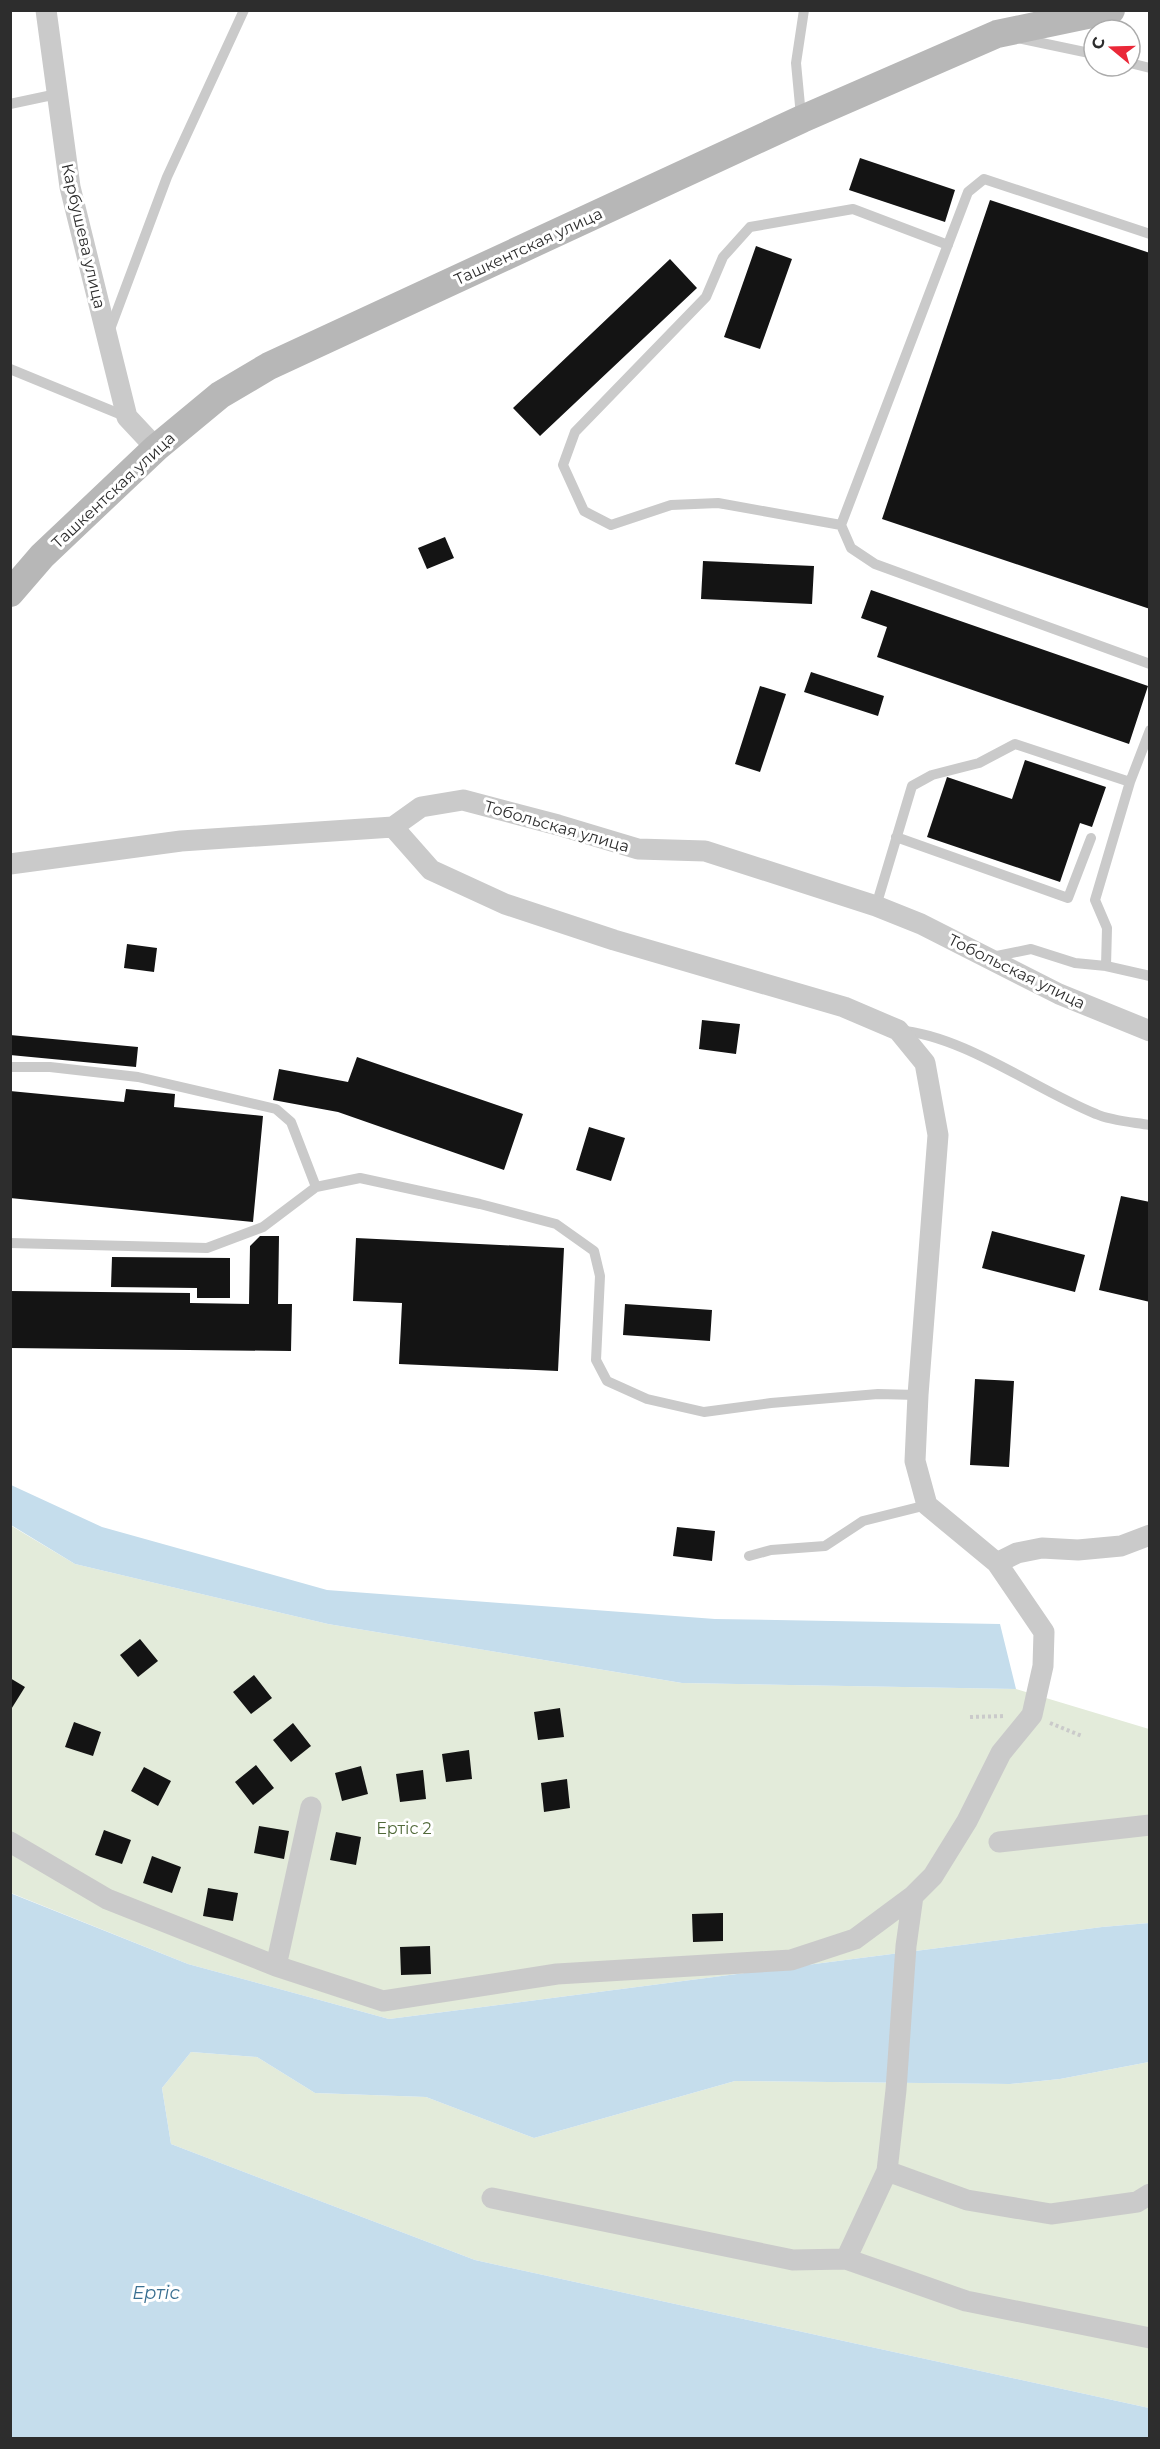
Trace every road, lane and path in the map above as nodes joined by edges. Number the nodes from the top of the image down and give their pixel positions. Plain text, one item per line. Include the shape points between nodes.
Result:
1 (244, 10) edge
2 (804, 10) edge
3 (1111, 10) edge
4 (41, 11) edge
5 (997, 34) junction
6 (1082, 52) edge
7 (57, 94) junction
8 (10, 104) edge
9 (801, 119) junction
10 (1149, 234) edge
11 (948, 245) junction
12 (107, 338) junction
13 (10, 369) edge
14 (127, 417) junction
15 (156, 448) junction
16 (841, 525) junction
17 (10, 593) edge
18 (1149, 664) edge
19 (1149, 730) edge
20 (1130, 782) junction
21 (393, 827) junction
22 (896, 837) junction
23 (1091, 838) dead end
24 (10, 864) edge
25 (876, 906) junction
26 (987, 958) junction
27 (1106, 966) junction
28 (1149, 976) edge
29 (898, 1030) junction
30 (1149, 1031) edge
31 (10, 1067) edge
32 (1149, 1125) edge
33 (316, 1187) junction
34 (10, 1243) edge
35 (918, 1395) junction
36 (927, 1505) junction
37 (1149, 1535) edge
38 (749, 1556) dead end
39 (997, 1563) junction
40 (311, 1808) dead end
41 (1149, 1825) edge
42 (10, 1842) edge
43 (999, 1842) dead end
44 (913, 1896) junction
45 (276, 1966) junction
46 (887, 2171) junction
47 (1149, 2194) edge
48 (492, 2198) dead end
49 (846, 2259) junction
50 (1149, 2338) edge

1 - 12 lane via 167,177
2 - 9 lane via 796,63
3 - 5 main road, Ташкентская улица
4 - 7 street, Карбушева улица
5 - 6 lane
5 - 9 main road, Ташкентская улица
7 - 8 lane
7 - 12 street, Карбушева улица via 70,187
9 - 15 main road, Ташкентская улица via 269,366 220,395
10 - 11 lane via 984,179 968,192
11 - 16 lane
11 - 16 lane via 853,209 750,227 723,257 706,297 575,432 563,465 584,511 611,525 671,506 718,503
12 - 14 street, Карбушева улица
13 - 14 lane
14 - 15 street, Карбушева улица
15 - 17 main road, Ташкентская улица via 42,556
16 - 18 lane via 851,548 874,564
19 - 20 lane
20 - 22 lane via 1015,744 979,763 932,775 912,786
20 - 27 lane via 1095,900 1107,928
21 - 24 street via 181,841
21 - 25 street, Тобольская улица via 421,807 462,800 638,849 705,851
21 - 29 street via 431,870 505,904 844,1007
22 - 23 lane via 1068,898
22 - 25 lane
25 - 26 street, Тобольская улица
26 - 27 lane via 1031,949 1075,963
26 - 30 street, Тобольская улица via 1059,994
27 - 28 lane
29 - 32 lane via 923,1032 1097,1115
29 - 35 street via 925,1063 938,1135
31 - 33 lane via 50,1067 138,1077 276,1110 291,1122
33 - 34 lane via 263,1227 207,1248
33 - 35 lane via 360,1178 556,1224 594,1251 600,1276 596,1360 607,1381 647,1399 704,1412 878,1394
35 - 36 street via 915,1461
36 - 38 lane via 863,1521 825,1546 771,1550
36 - 39 street
37 - 39 street via 1121,1546 1017,1552
39 - 44 street via 1044,1632 1043,1666 1032,1715 1001,1753 967,1821 933,1876
40 - 45 street
41 - 43 street
42 - 45 street via 107,1899
44 - 45 street via 855,1940 790,1960 557,1974 382,2001
44 - 46 street
46 - 47 street via 967,2200 1051,2214 1137,2202
46 - 49 street
48 - 49 street via 793,2260
49 - 50 street via 966,2301

